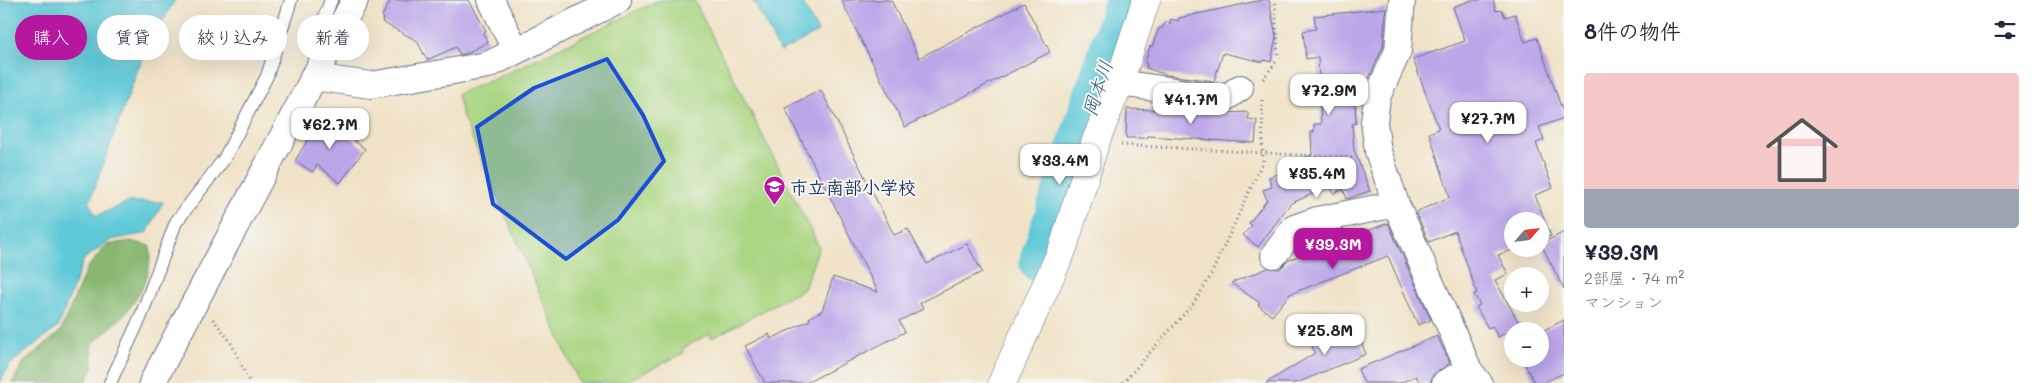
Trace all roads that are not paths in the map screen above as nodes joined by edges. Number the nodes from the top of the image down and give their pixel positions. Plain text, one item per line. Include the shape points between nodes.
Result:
1 (291, 0) edge
2 (331, 0) edge
3 (355, 0) edge
4 (490, 0) edge
5 (618, 0) edge
6 (1146, 0) edge
7 (1402, 0) edge
8 (325, 15) edge
9 (347, 15) edge
10 (516, 51) junction
11 (322, 60) edge
12 (313, 76) junction
13 (1119, 83) junction
14 (1255, 90) road end
15 (1396, 204) junction
16 (1274, 255) dead end
17 (1474, 376) edge
18 (110, 383) edge
19 (152, 383) edge
20 (1002, 383) edge
21 (1446, 383) edge

1 - 18 lane via 267,76 224,159 176,222 141,316
2 - 8 lane
3 - 9 street
4 - 10 street
5 - 10 street
6 - 13 street
7 - 15 street via 1398,51 1377,97 1374,122 1380,159
10 - 12 street via 488,65 371,85
11 - 12 street
12 - 19 street
13 - 14 street via 1225,98
13 - 20 street via 1095,143 1063,248
15 - 16 street via 1317,220 1294,228
15 - 17 street
17 - 21 street

